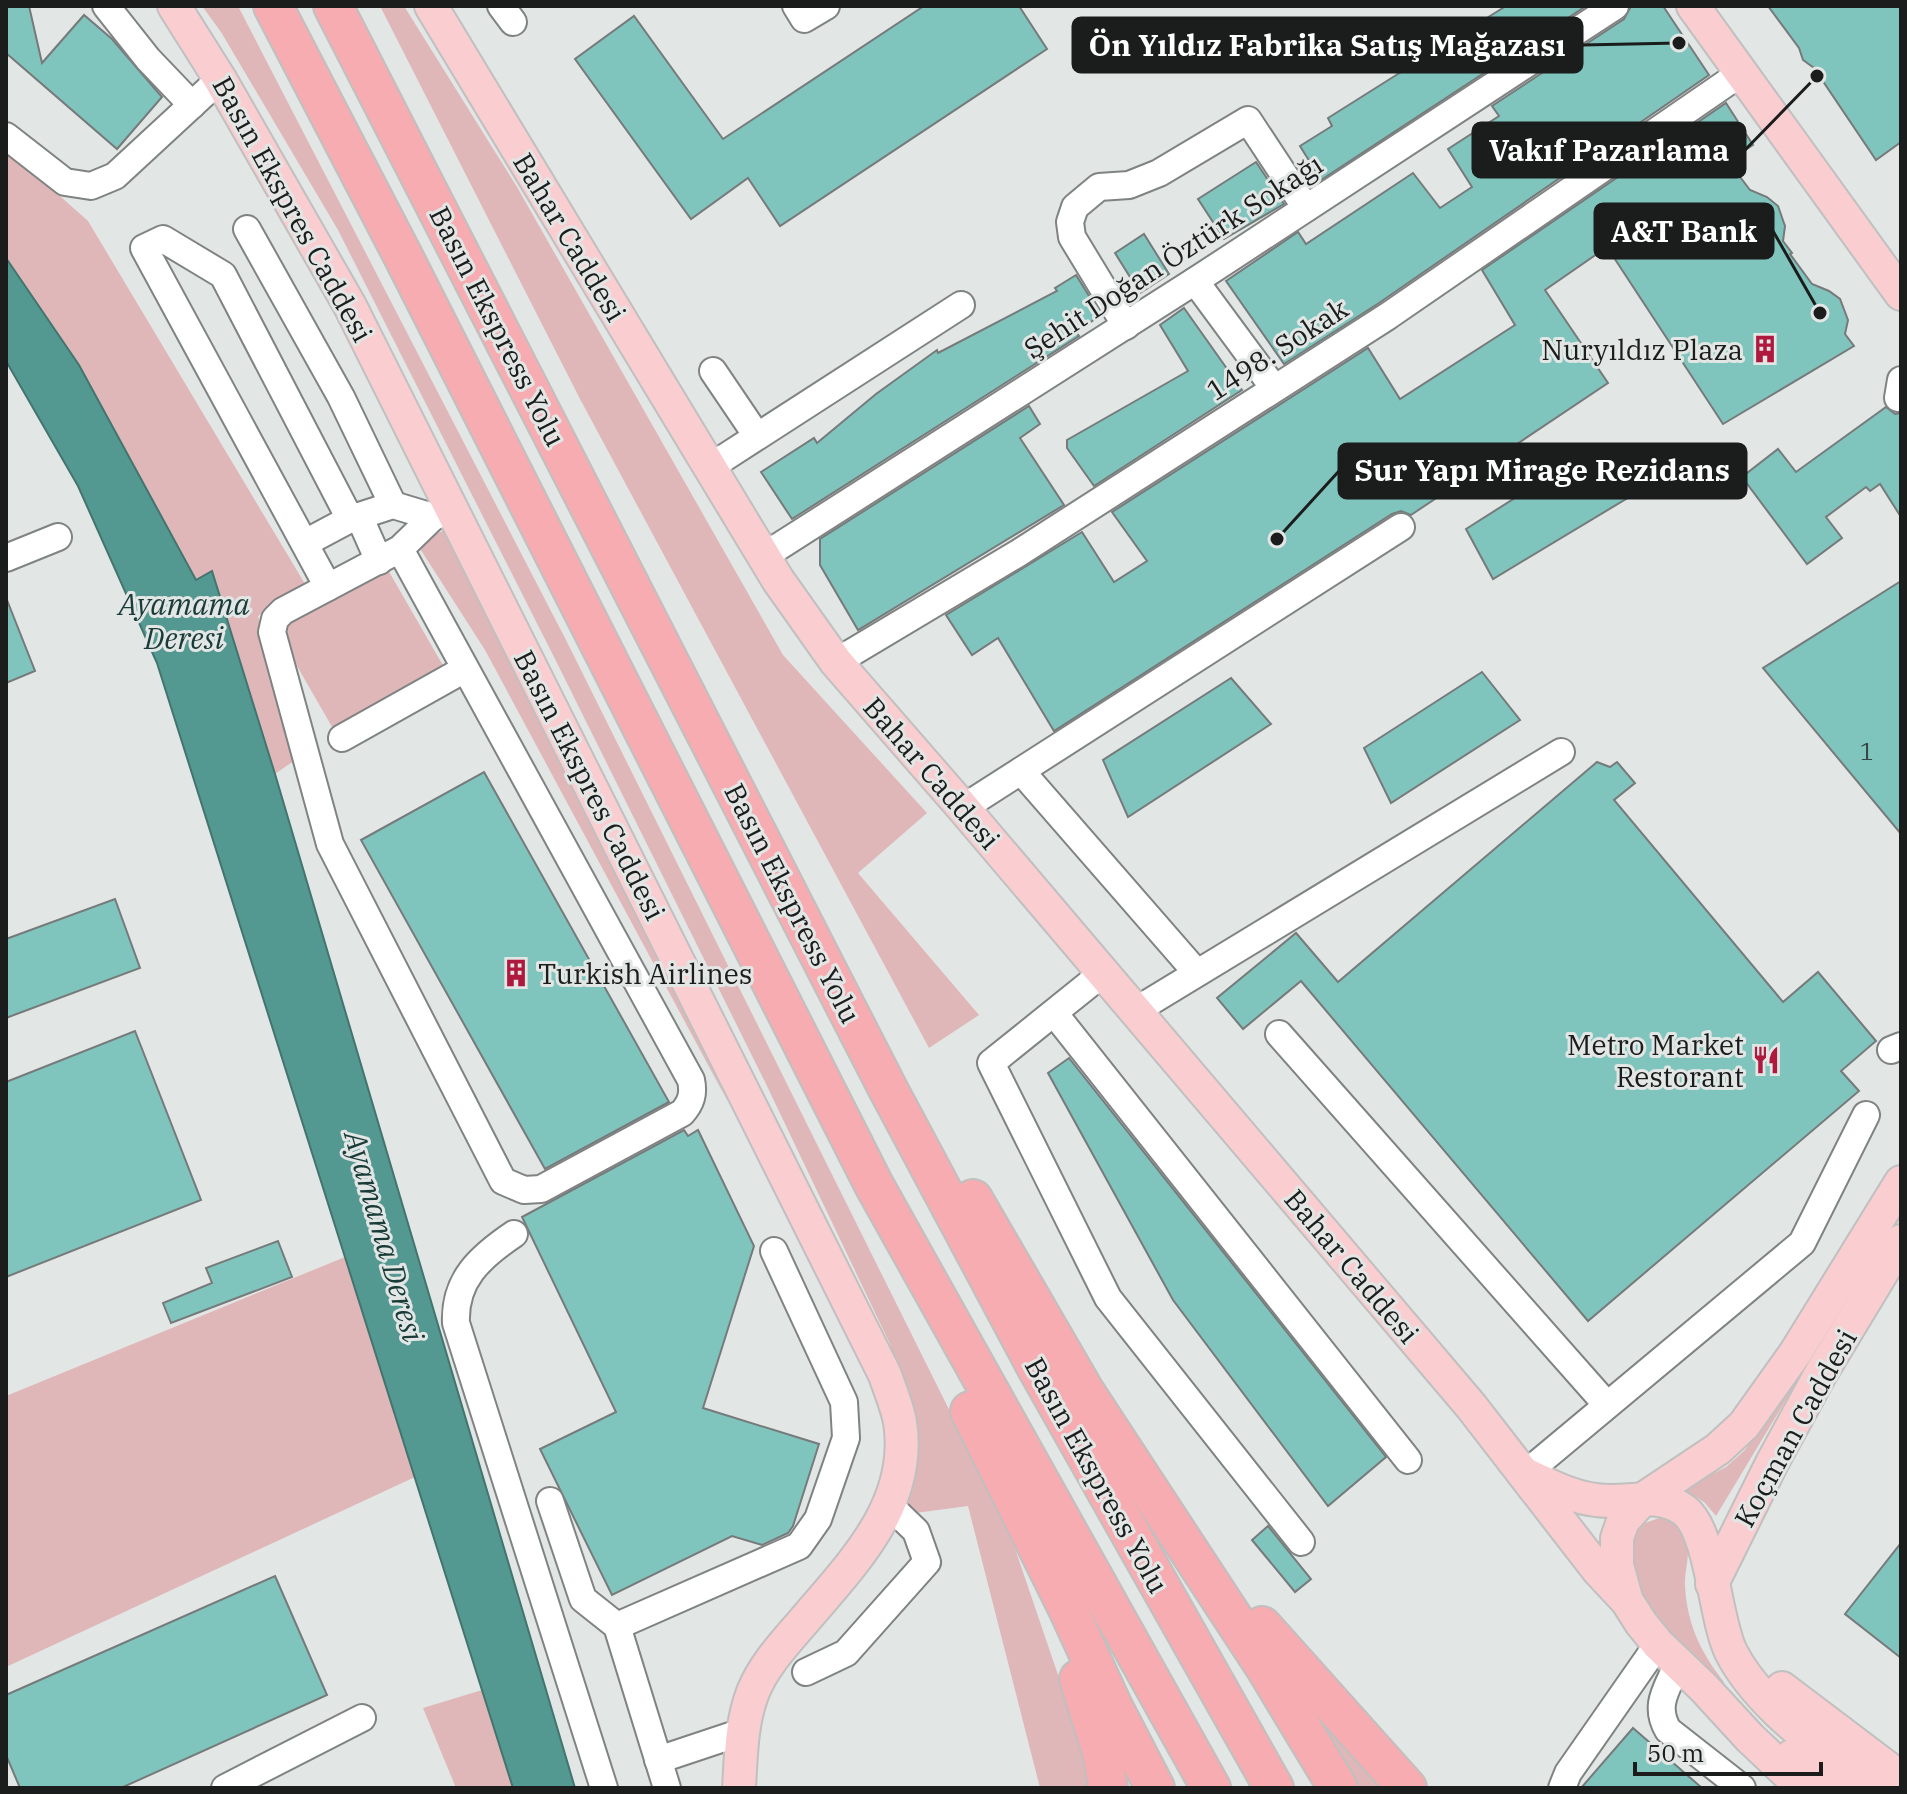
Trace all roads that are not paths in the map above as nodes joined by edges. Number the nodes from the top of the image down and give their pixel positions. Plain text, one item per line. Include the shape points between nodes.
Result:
1 (106, 6) edge
2 (174, 6) edge
3 (273, 6) edge
4 (333, 6) edge
5 (432, 6) edge
6 (796, 6) edge
7 (826, 6) edge
8 (1615, 6) edge
9 (1693, 6) edge
10 (1741, 73) junction
11 (220, 79) junction
12 (192, 105) junction
13 (6, 136) edge
14 (1306, 208) junction
15 (247, 229) dead end
16 (1195, 281) junction
17 (1901, 294) edge
18 (961, 305) dead end
19 (1126, 326) junction
20 (713, 371) dead end
21 (1274, 388) junction
22 (757, 436) junction
23 (710, 467) junction
24 (393, 505) junction
25 (442, 513) junction
26 (355, 518) junction
27 (1401, 527) dead end
28 (58, 537) dead end
29 (305, 543) junction
30 (390, 555) junction
31 (764, 556) junction
32 (6, 558) edge
33 (328, 587) junction
34 (836, 662) junction
35 (465, 669) junction
36 (342, 738) dead end
37 (1561, 752) dead end
38 (1021, 771) junction
39 (963, 808) junction
40 (1103, 973) junction
41 (1197, 973) junction
42 (1135, 1011) junction
43 (1054, 1013) junction
44 (1279, 1034) dead end
45 (888, 1089) junction
46 (1866, 1115) dead end
47 (1901, 1182) edge
48 (874, 1185) junction
49 (514, 1234) dead end
50 (1901, 1241) edge
51 (774, 1251) dead end
52 (1607, 1405) junction
53 (1408, 1460) dead end
54 (1525, 1474) junction
55 (1643, 1499) junction
56 (550, 1501) dead end
57 (889, 1505) junction
58 (1172, 1522) junction
59 (1301, 1542) dead end
60 (1040, 1550) junction
61 (1712, 1584) junction
62 (1627, 1601) junction
63 (1719, 1621) junction
64 (617, 1626) junction
65 (1668, 1654) junction
66 (806, 1672) dead end
67 (1704, 1688) junction
68 (362, 1718) dead end
69 (742, 1732) junction
70 (658, 1760) junction
71 (1901, 1778) edge
72 (225, 1788) edge
73 (604, 1788) edge
74 (667, 1788) edge
75 (739, 1788) edge
76 (1108, 1788) edge
77 (1155, 1788) edge
78 (1211, 1788) edge
79 (1274, 1788) edge
80 (1338, 1788) edge
81 (1407, 1788) edge
82 (1562, 1788) edge
83 (1742, 1788) edge
84 (1803, 1788) edge
85 (1832, 1788) edge
86 (1869, 1788) edge

1 - 12 street
2 - 11 main road, Basın Ekspres Caddesi
3 - 48 highway, Basın Ekspress Yolu
4 - 45 highway, Basın Ekspress Yolu
5 - 23 main road, Bahar Caddesi
6 - 7 street via 804,19
8 - 14 street, Şehit Doğan Öztürk Sokağı
9 - 10 main road
10 - 17 main road
10 - 21 street, 1498. Sokak via 1388,316
11 - 12 street
11 - 25 main road, Basın Ekspres Caddesi via 350,306
12 - 13 street via 115,176 91,186 65,182
14 - 16 street, Şehit Doğan Öztürk Sokağı
14 - 19 street via 1248,120 1152,177 1089,193 1072,214 1072,237
15 - 24 street via 341,397
16 - 19 street, Şehit Doğan Öztürk Sokağı
16 - 21 street
18 - 22 street
19 - 31 street, Şehit Doğan Öztürk Sokağı
20 - 22 street
21 - 34 street, 1498. Sokak via 1017,554
22 - 23 street
23 - 31 main road, Bahar Caddesi
24 - 25 street
24 - 26 street
25 - 30 street
25 - 57 main road, Basın Ekspres Caddesi via 885,1375 900,1422 897,1484
26 - 29 street
26 - 29 street via 223,275 163,239 144,248
26 - 30 street
27 - 38 street
28 - 32 street
29 - 33 street
30 - 33 street
30 - 35 street
31 - 34 main road, Bahar Caddesi
33 - 35 street via 278,614 272,632 330,844 503,1181 532,1190 549,1186 682,1113 690,1102 691,1080
34 - 39 main road, Bahar Caddesi
35 - 36 street
37 - 41 street
38 - 39 street
38 - 41 street
39 - 40 main road, Bahar Caddesi
40 - 42 main road, Bahar Caddesi
40 - 43 street
41 - 42 street
42 - 54 main road, Bahar Caddesi
43 - 53 street
43 - 59 street via 991,1063 1108,1298
44 - 52 street
45 - 58 highway via 935,1141 968,1191 1085,1392
45 - 79 highway, Basın Ekspress Yolu via 1038,1370
46 - 52 street via 1802,1243
47 - 55 main road, Koçman Caddesi via 1796,1352 1744,1425
48 - 60 highway via 887,1248 901,1283
48 - 78 highway, Basın Ekspress Yolu
49 - 73 street via 468,1273 457,1299 456,1323
50 - 61 main road, Koçman Caddesi via 1820,1375
51 - 64 street via 846,1414 846,1438 818,1519 799,1546
52 - 54 street
54 - 55 main road via 1593,1500
54 - 62 main road, Bahar Caddesi
55 - 61 main road via 1661,1498 1687,1512 1695,1522
55 - 62 main road via 1623,1521 1617,1538 1617,1565
56 - 64 street via 583,1599
57 - 66 street via 916,1531 927,1562 846,1653
57 - 69 main road, Basın Ekspres Caddesi via 867,1545 771,1660 754,1690
58 - 80 highway
58 - 81 highway
60 - 76 highway
60 - 77 highway
61 - 63 main road
62 - 65 main road
63 - 71 main road via 1764,1674
63 - 86 main road via 1748,1681
64 - 70 street
65 - 67 main road
65 - 82 street via 1568,1773
65 - 83 street via 1660,1717 1668,1730
67 - 84 main road
67 - 85 main road
68 - 72 street
69 - 70 street
69 - 75 main road, Basın Ekspres Caddesi
70 - 74 street

